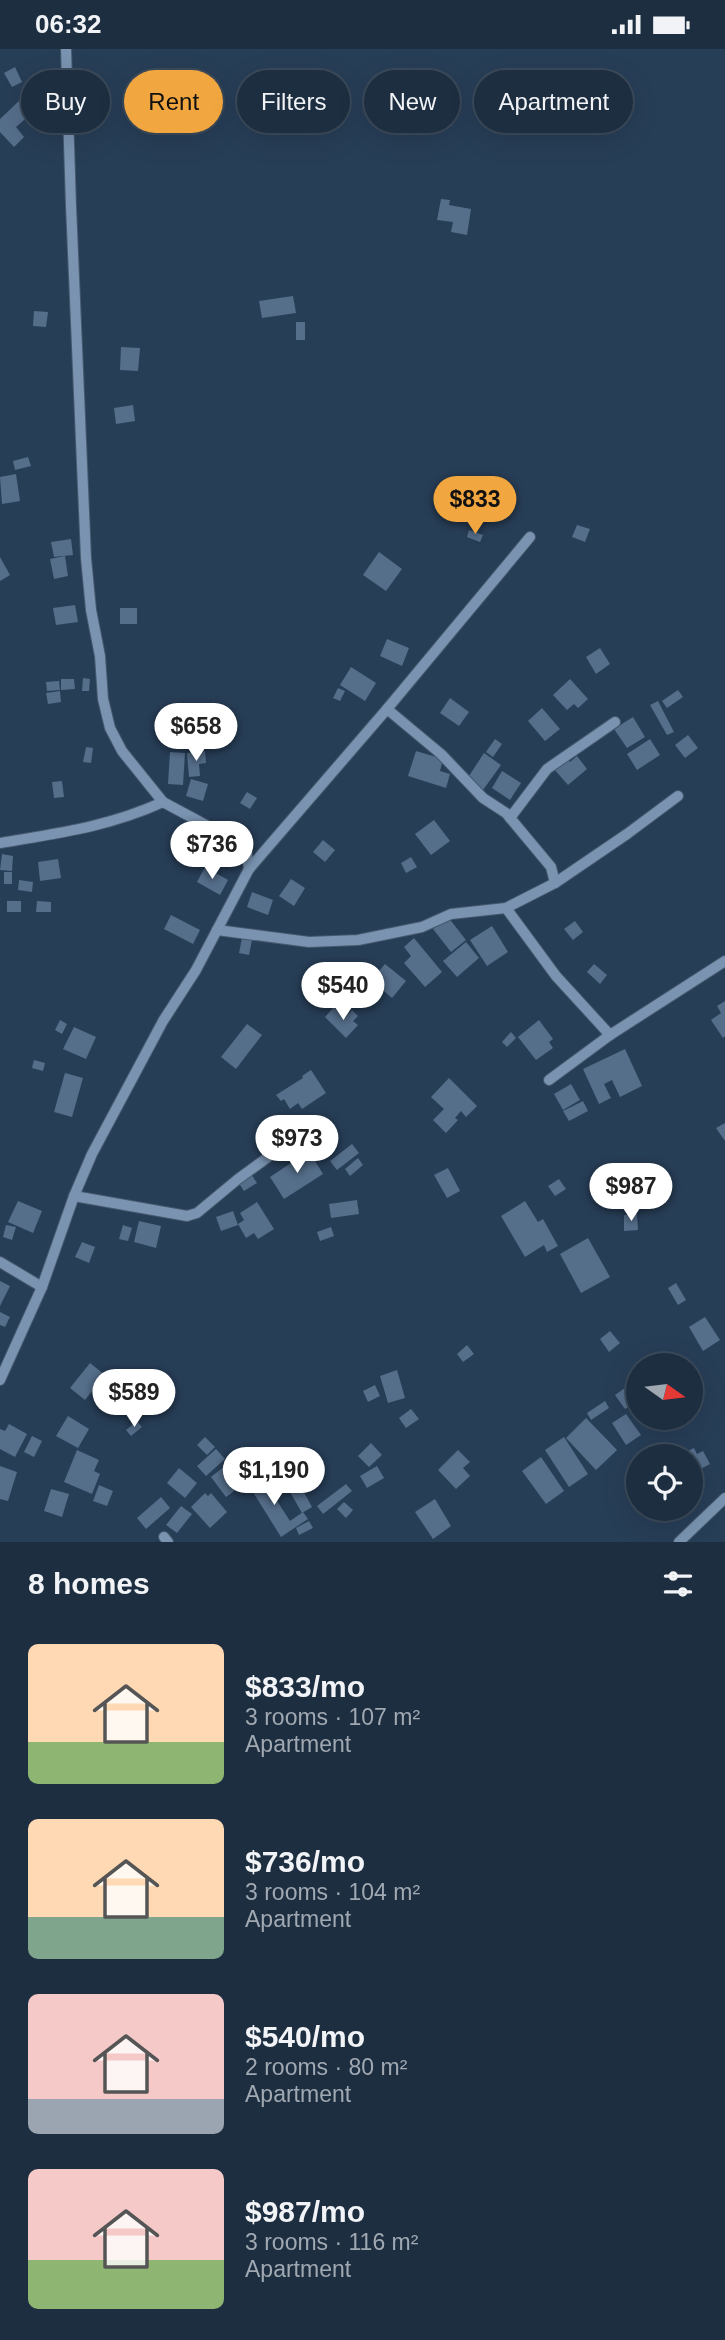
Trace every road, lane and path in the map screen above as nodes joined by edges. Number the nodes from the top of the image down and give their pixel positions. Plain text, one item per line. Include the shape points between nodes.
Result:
1 (66, 49) edge
2 (530, 537) dead end
3 (387, 709) junction
4 (615, 722) dead end
5 (678, 796) dead end
6 (163, 802) junction
7 (510, 818) junction
8 (0, 843) edge
9 (249, 869) junction
10 (555, 883) junction
11 (506, 908) junction
12 (217, 930) junction
13 (725, 961) edge
14 (610, 1035) junction
15 (550, 1080) dead end
16 (297, 1136) dead end
17 (74, 1196) junction
18 (0, 1262) edge
19 (42, 1287) junction
20 (0, 1380) edge
21 (725, 1498) edge
22 (679, 1542) edge

1 - 6 street via 91,610 110,728 122,751
2 - 3 street
3 - 7 street
3 - 9 street
4 - 7 street via 547,769
5 - 10 street
6 - 8 street via 93,828
6 - 9 street via 230,838 247,854
7 - 10 street via 551,867
9 - 12 street
10 - 11 street
11 - 12 street via 451,914 422,927 358,940 309,942
11 - 14 street via 563,984
12 - 17 street via 163,1021
13 - 14 street
14 - 15 street
16 - 17 street via 187,1216
17 - 19 street
18 - 19 street
19 - 20 street
21 - 22 street

